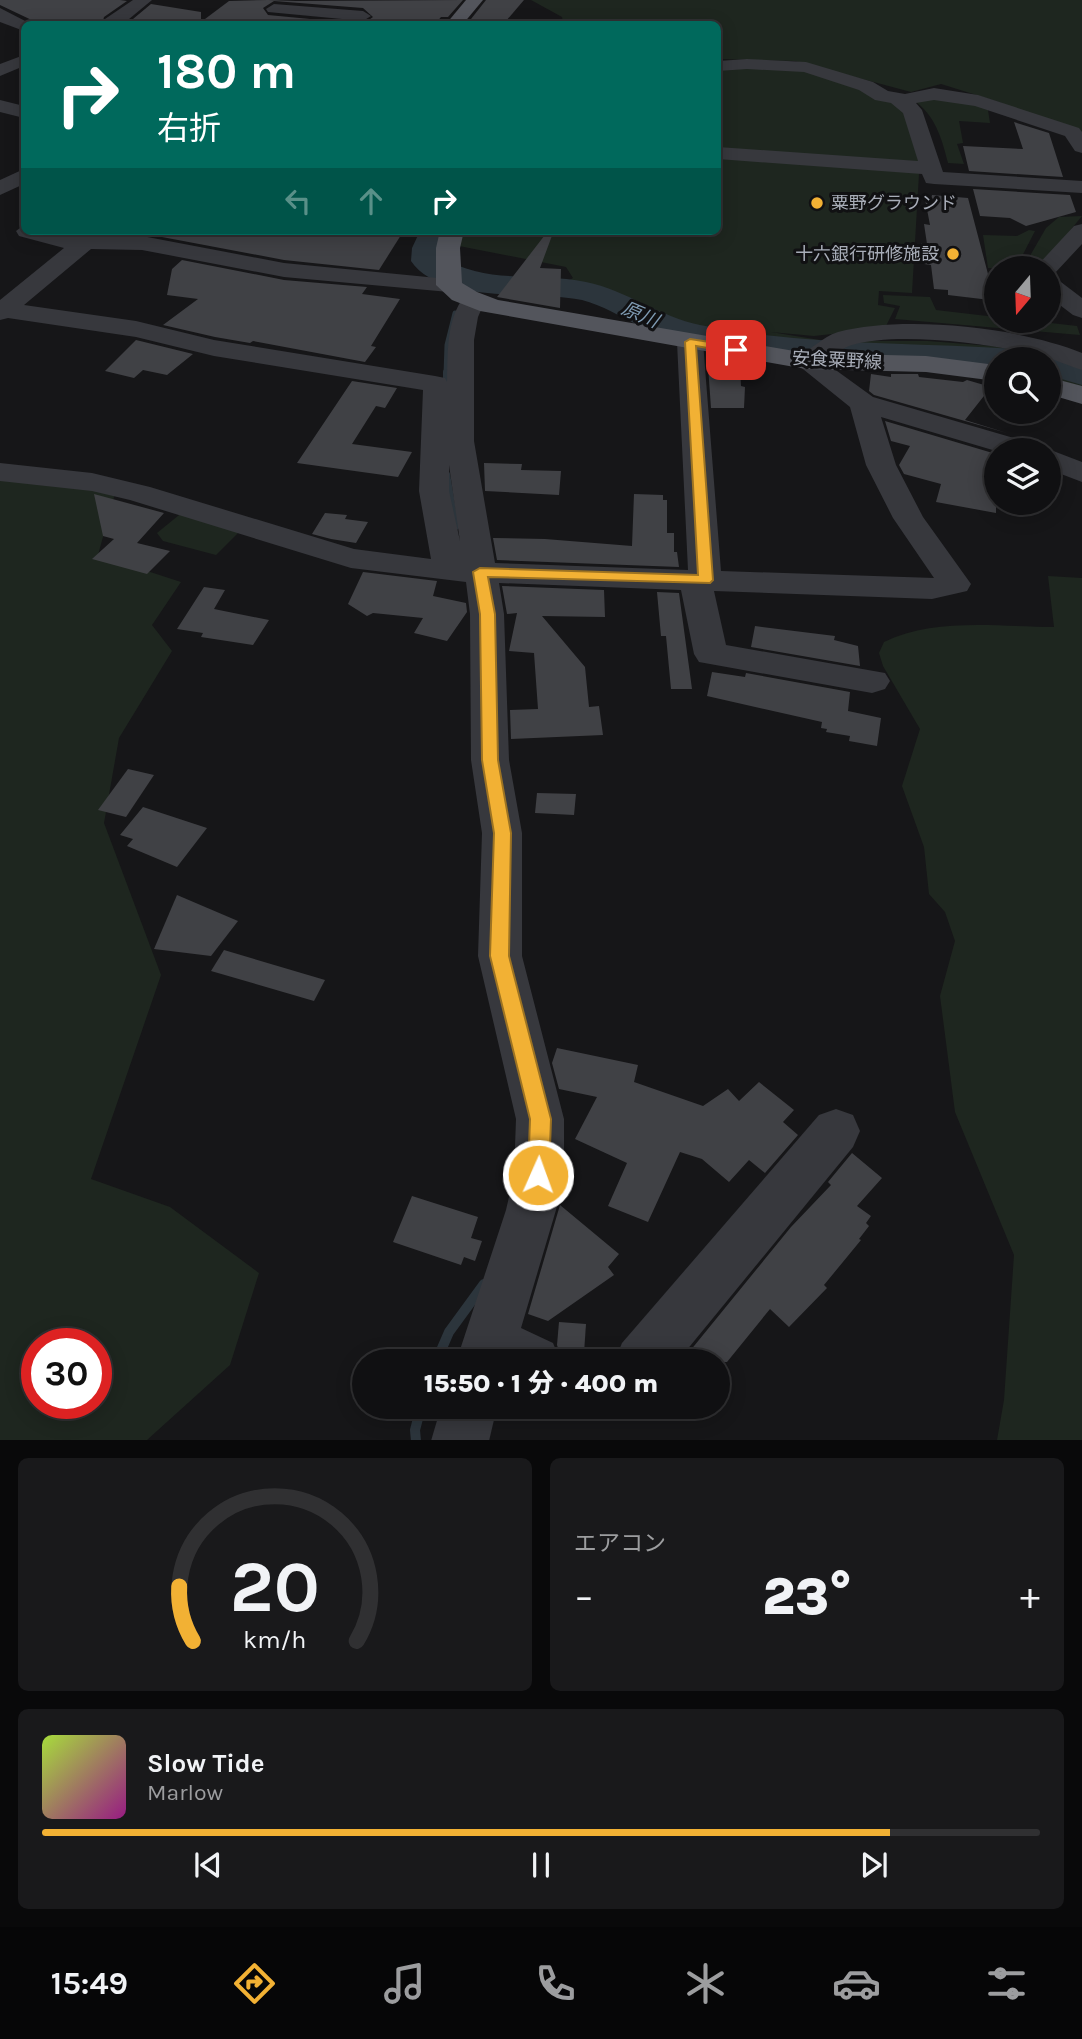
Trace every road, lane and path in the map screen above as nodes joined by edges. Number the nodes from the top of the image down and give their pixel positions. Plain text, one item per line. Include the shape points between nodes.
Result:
1 (144, 0) edge
2 (475, 0) edge
3 (274, 9) edge
4 (4, 11) edge
5 (363, 16) dead end
6 (114, 21) edge
7 (457, 21) edge
8 (21, 25) edge
9 (0, 27) edge
10 (21, 34) edge
11 (21, 63) edge
12 (721, 66) edge
13 (4, 79) edge
14 (896, 98) junction
15 (0, 106) edge
16 (21, 111) edge
17 (1082, 147) edge
18 (721, 153) edge
19 (929, 168) junction
20 (21, 177) edge
21 (1082, 187) edge
22 (0, 189) edge
23 (0, 222) edge
24 (21, 229) edge
25 (1082, 231) edge
26 (40, 235) edge
27 (181, 235) edge
28 (451, 235) edge
29 (92, 237) edge
30 (162, 247) junction
31 (1058, 256) edge
32 (455, 285) junction
33 (1061, 295) edge
34 (1, 310) edge
35 (1082, 310) edge
36 (690, 342) junction
37 (819, 355) junction
38 (1082, 362) edge
39 (984, 371) edge
40 (435, 384) junction
41 (1061, 389) edge
42 (1082, 395) edge
43 (863, 403) junction
44 (984, 438) edge
45 (1061, 464) edge
46 (0, 472) edge
47 (1082, 473) edge
48 (465, 572) junction
49 (700, 580) junction
50 (872, 681) dead end
51 (836, 1131) dead end
52 (503, 1349) edge
53 (651, 1349) edge
54 (466, 1419) edge
55 (460, 1440) edge

1 - 6 street
2 - 7 main road
3 - 5 street
4 - 8 street via 5,18
9 - 10 street
11 - 13 street
12 - 14 street via 806,67
14 - 17 street via 934,94 978,101 1072,132
14 - 19 street via 912,110
15 - 16 street
18 - 19 street
19 - 21 street via 934,178
20 - 22 street
23 - 24 street
25 - 31 street
26 - 29 street via 62,241
27 - 30 street
28 - 32 main road via 448,248
29 - 30 street
29 - 34 street
30 - 32 street via 284,270
32 - 36 main road, 安食粟野線 via 504,309
32 - 40 street via 438,345
32 - 48 street via 465,317 460,441
33 - 35 street
34 - 40 street via 136,329 214,348
36 - 37 main road, 安食粟野線
36 - 49 street
37 - 38 street via 846,338 907,333 992,339 1050,349
37 - 39 main road, 安食粟野線
37 - 43 street
40 - 48 street via 434,491
41 - 42 main road
43 - 44 street
43 - 49 street via 881,465 908,518 955,584 932,589
45 - 47 street
46 - 48 street via 92,482 139,493 351,558
48 - 49 street
48 - 52 street via 488,614 490,760 502,833 500,956 540,1119 538,1175
49 - 50 street via 711,654
51 - 53 street
54 - 55 street

